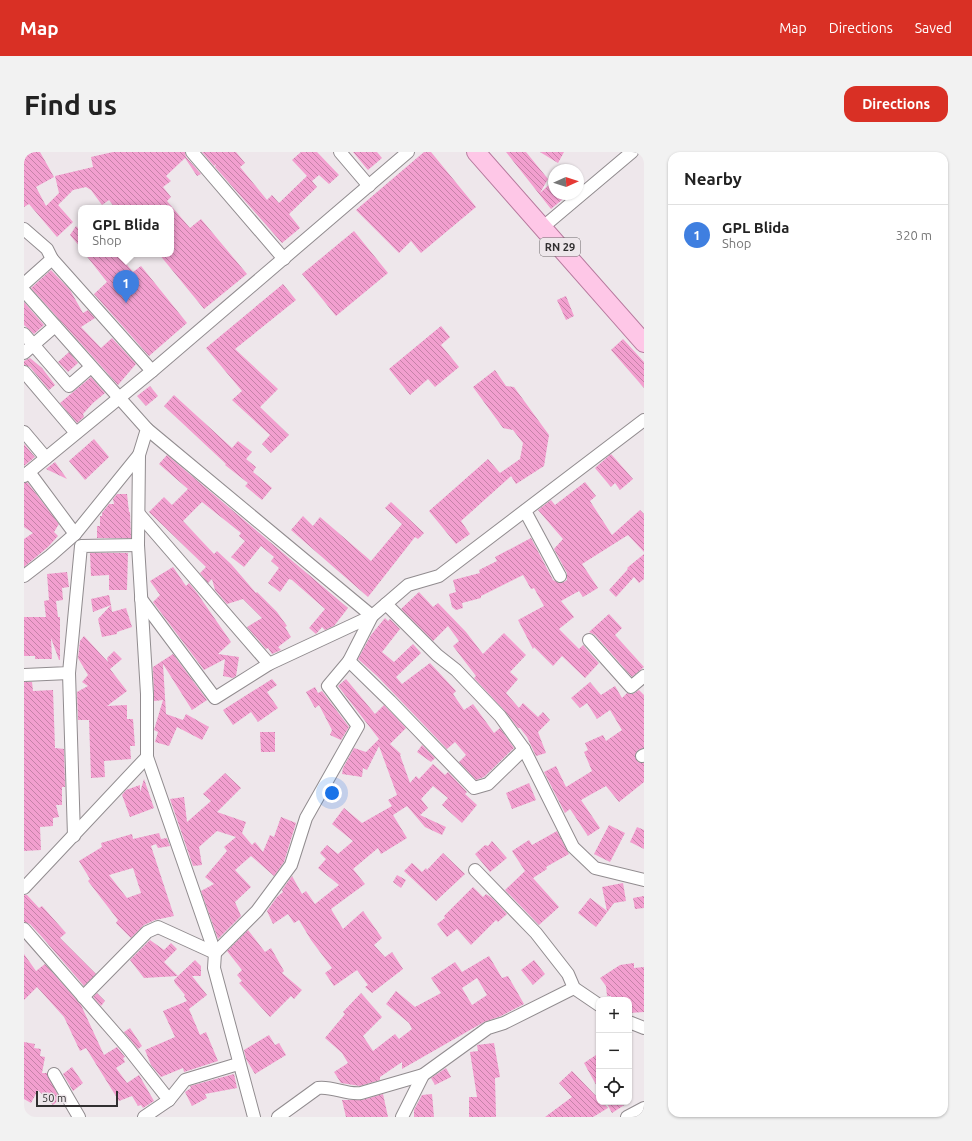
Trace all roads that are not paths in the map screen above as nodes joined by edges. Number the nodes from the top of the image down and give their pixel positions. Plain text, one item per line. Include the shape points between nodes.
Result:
1 (192, 152) edge
2 (340, 152) edge
3 (408, 152) edge
4 (476, 152) edge
5 (632, 152) edge
6 (369, 186) junction
7 (543, 228) junction
8 (24, 229) edge
9 (52, 259) junction
10 (284, 259) junction
11 (24, 284) edge
12 (24, 292) edge
13 (55, 326) junction
14 (24, 334) edge
15 (644, 343) edge
16 (29, 349) edge
17 (90, 367) junction
18 (152, 371) junction
19 (24, 372) edge
20 (119, 398) junction
21 (644, 420) edge
22 (147, 429) junction
23 (24, 432) edge
24 (76, 433) junction
25 (139, 455) junction
26 (46, 458) junction
27 (26, 474) edge
28 (525, 511) junction
29 (139, 514) junction
30 (75, 534) junction
31 (138, 545) junction
32 (24, 576) edge
33 (560, 576) dead end
34 (141, 599) junction
35 (386, 604) junction
36 (372, 616) junction
37 (589, 640) dead end
38 (349, 661) junction
39 (268, 664) junction
40 (69, 673) junction
41 (24, 675) edge
42 (644, 676) edge
43 (524, 749) junction
44 (147, 757) junction
45 (74, 836) junction
46 (475, 870) dead end
47 (644, 880) edge
48 (26, 883) edge
49 (24, 929) edge
50 (215, 953) junction
51 (574, 988) junction
52 (83, 997) junction
53 (596, 1003) edge
54 (632, 1023) edge
55 (644, 1028) edge
56 (238, 1064) junction
57 (54, 1074) dead end
58 (423, 1075) junction
59 (169, 1100) junction
60 (644, 1108) edge
61 (79, 1117) edge
62 (144, 1117) edge
63 (254, 1117) edge
64 (278, 1117) edge
65 (402, 1117) edge
66 (626, 1117) edge

1 - 10 street
2 - 6 street
3 - 6 street
4 - 7 main road, RN 29
5 - 7 street
6 - 10 street
7 - 15 main road, RN 29
8 - 9 street via 47,249
9 - 11 street
9 - 18 street
10 - 18 street
12 - 13 street
13 - 16 street
13 - 17 street
14 - 16 street
16 - 17 street via 68,386
17 - 20 street
18 - 20 street
19 - 24 street
20 - 22 street
20 - 24 street
21 - 28 street
22 - 25 street
22 - 36 street
23 - 26 street
24 - 26 street
25 - 29 street
25 - 30 street
26 - 27 street
27 - 30 street
28 - 33 street
28 - 35 street via 439,576 408,585
29 - 31 street
29 - 39 street
30 - 32 street
31 - 34 street
31 - 40 street via 81,546
34 - 39 street via 215,698
34 - 44 street via 147,694
35 - 36 street
35 - 43 street via 500,716
36 - 38 street
36 - 39 street
37 - 42 street via 631,687
38 - 43 street via 474,788 488,784
38 - 50 street via 328,686 358,726 306,818 291,865 257,911
40 - 41 street
40 - 45 street
43 - 47 street via 574,847 595,868
44 - 45 street
44 - 50 street
45 - 48 street
46 - 51 street via 536,932 568,974
49 - 52 street
50 - 52 street via 158,927 147,932
50 - 56 street via 214,968
51 - 53 street
51 - 58 street via 504,1023 488,1028
52 - 59 street
54 - 55 street
56 - 59 street via 185,1080
56 - 63 street
57 - 61 street
58 - 64 street via 361,1093 350,1094 326,1087 318,1088
58 - 65 street
59 - 62 street
60 - 66 street

